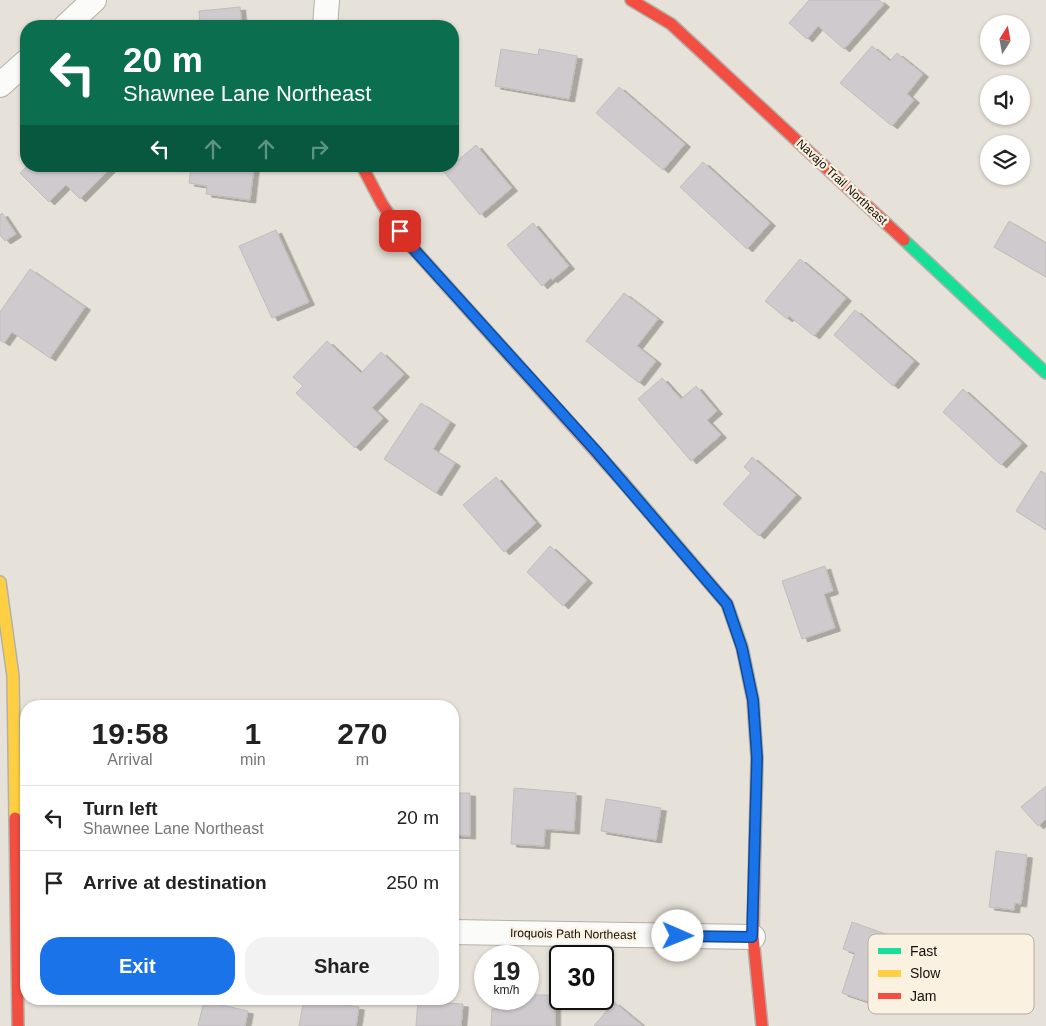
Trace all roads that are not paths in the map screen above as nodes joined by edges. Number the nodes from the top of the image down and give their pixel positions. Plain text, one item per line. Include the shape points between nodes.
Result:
1 (94, 0) edge
2 (327, 0) edge
3 (631, 0) edge
4 (72, 20) edge
5 (325, 20) edge
6 (20, 68) edge
7 (0, 86) edge
8 (365, 172) edge
9 (1046, 373) edge
10 (0, 582) edge
11 (20, 879) edge
12 (459, 932) edge
13 (752, 937) junction
14 (20, 982) edge
15 (18, 1026) edge
16 (762, 1026) edge

1 - 4 street
2 - 5 street
3 - 9 street, Navajo Trail Northeast via 671,24
6 - 7 street
8 - 13 street via 410,245 596,451 727,604 742,648 753,700 757,758
10 - 11 street via 13,676
12 - 13 street, Iroquois Path Northeast
13 - 16 street
14 - 15 street

